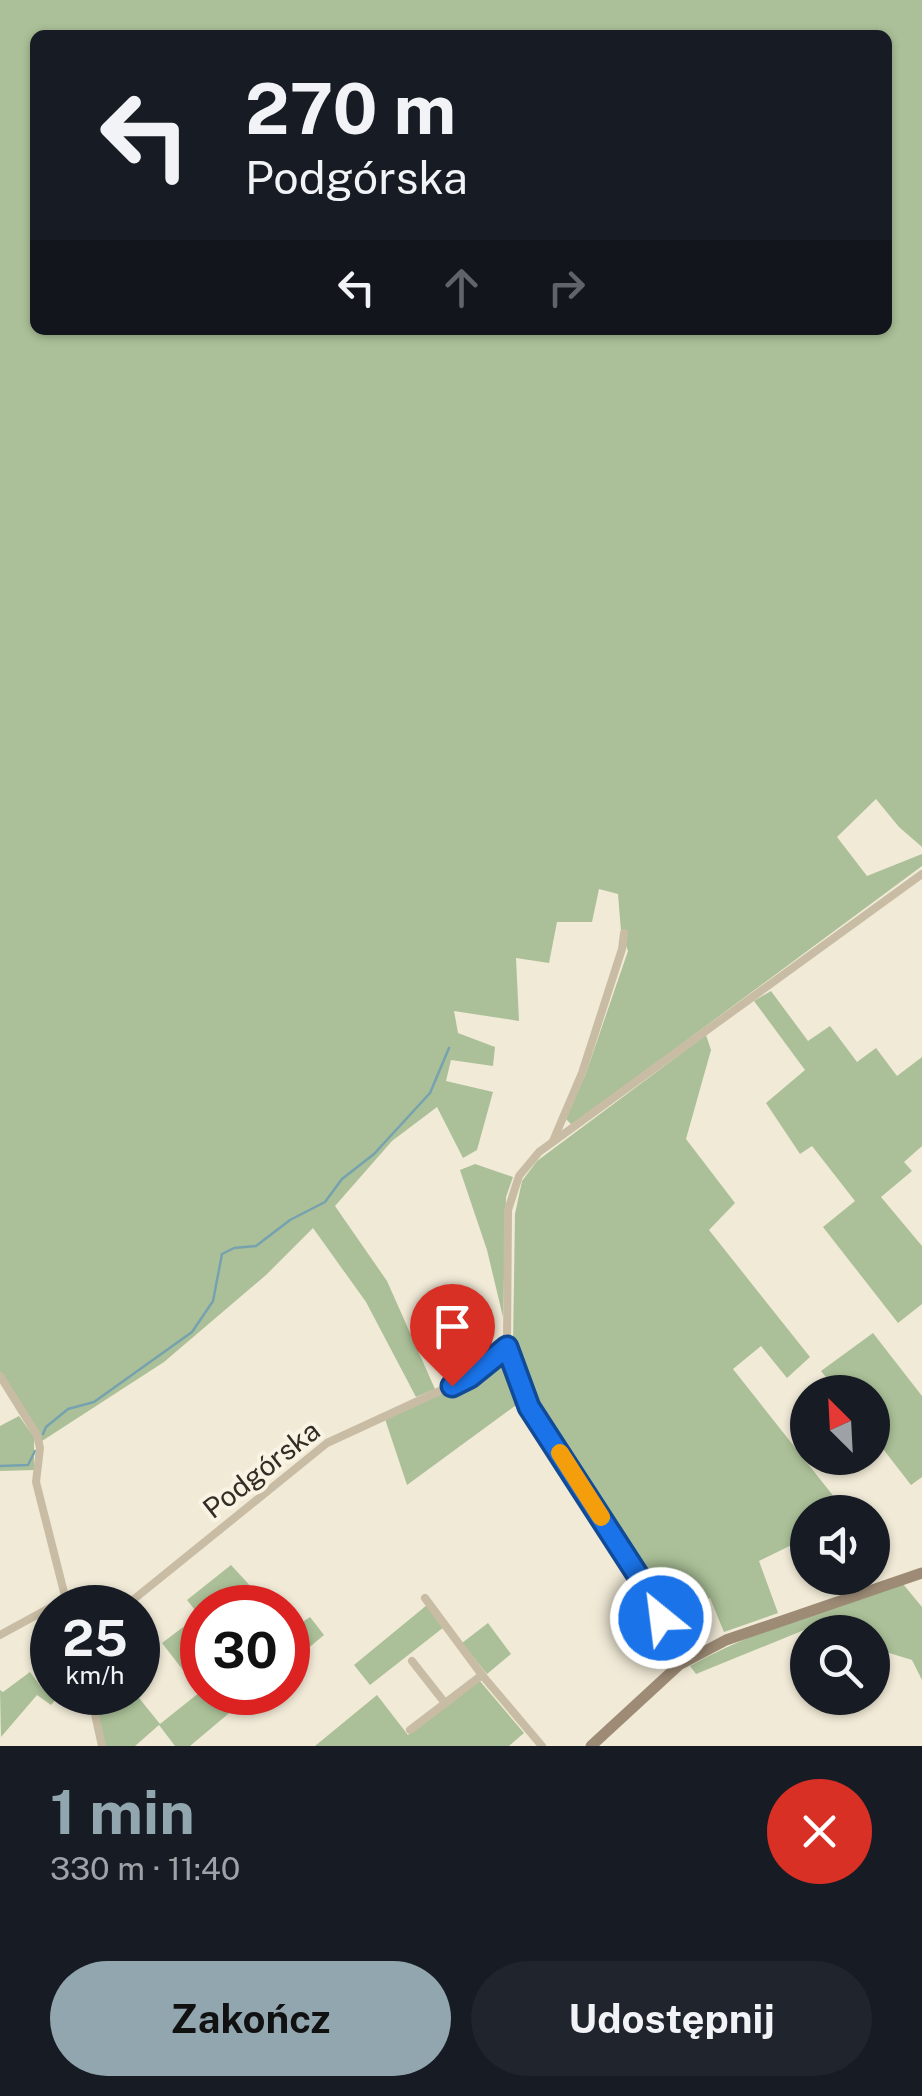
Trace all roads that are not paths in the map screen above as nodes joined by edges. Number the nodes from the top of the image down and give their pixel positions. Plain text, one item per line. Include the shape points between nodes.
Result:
1 (922, 874) edge
2 (624, 933) dead end
3 (552, 1141) junction
4 (507, 1347) junction
5 (0, 1376) edge
6 (922, 1573) edge
7 (62, 1585) edge
8 (151, 1585) edge
9 (425, 1598) dead end
10 (30, 1620) edge
11 (0, 1634) edge
12 (412, 1661) dead end
13 (679, 1665) junction
14 (482, 1675) junction
15 (444, 1704) junction
16 (95, 1715) edge
17 (410, 1730) dead end
18 (102, 1746) edge
19 (542, 1746) edge
20 (591, 1746) edge

1 - 3 street
2 - 3 street via 582,1073
3 - 4 street via 519,1176 508,1210
4 - 8 street, Podgórska via 470,1377 327,1443
4 - 13 street via 529,1407 650,1594
5 - 7 street via 38,1435 36,1482
6 - 13 street via 726,1640
9 - 14 street
10 - 11 street
12 - 15 street
13 - 20 street
14 - 15 street
14 - 19 street
15 - 17 street
16 - 18 street

